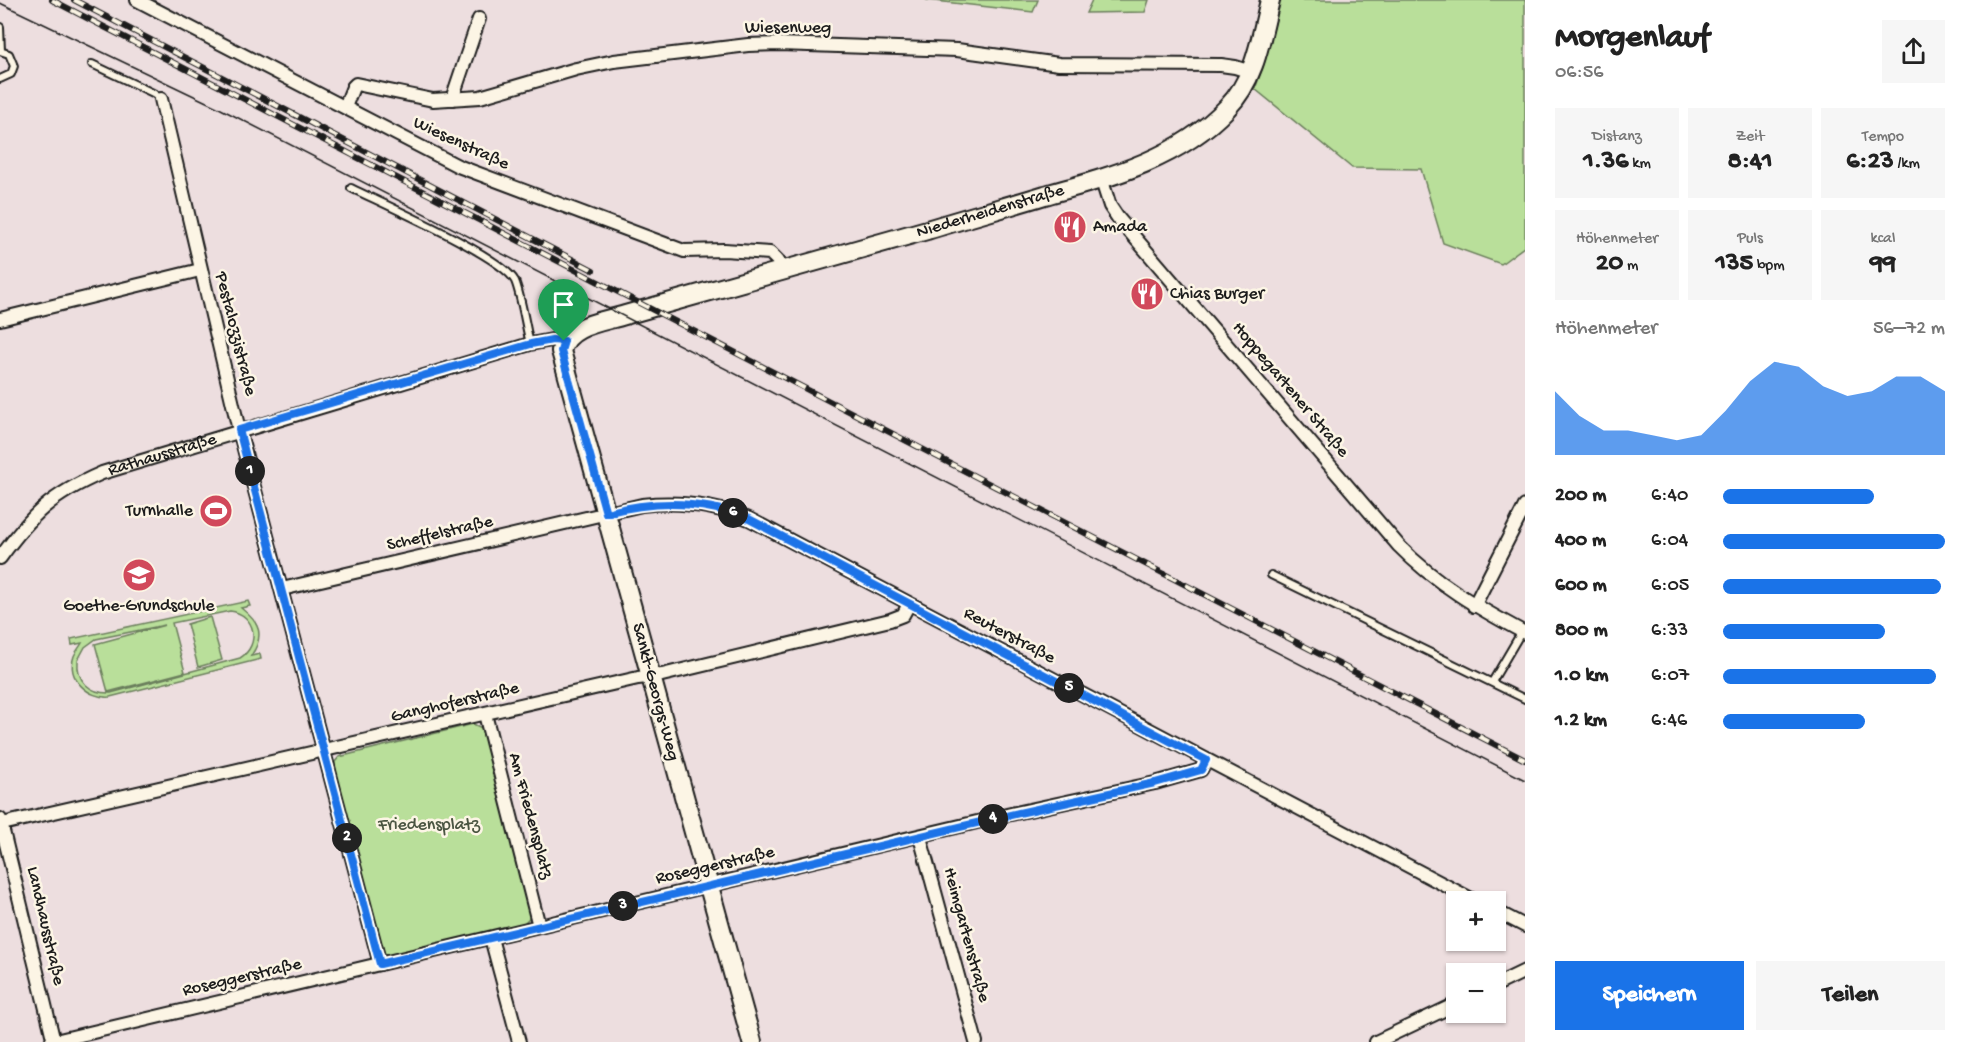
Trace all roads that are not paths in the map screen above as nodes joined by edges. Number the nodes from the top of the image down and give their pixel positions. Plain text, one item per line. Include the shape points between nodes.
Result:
1 (137, 0) edge
2 (1270, 0) edge
3 (479, 19) dead end
4 (0, 27) edge
5 (0, 51) edge
6 (92, 64) dead end
7 (1251, 72) junction
8 (0, 79) edge
9 (160, 99) joint
10 (452, 99) junction
11 (345, 107) junction
12 (1101, 178) junction
13 (351, 188) dead end
14 (200, 270) junction
15 (782, 271) junction
16 (625, 315) joint
17 (0, 319) edge
18 (564, 341) junction
19 (531, 344) junction
20 (239, 430) junction
21 (1525, 506) edge
22 (606, 513) junction
23 (0, 558) edge
24 (1271, 575) dead end
25 (282, 589) junction
26 (909, 604) junction
27 (1474, 606) junction
28 (1524, 632) edge
29 (651, 676) junction
30 (1492, 682) junction
31 (1525, 699) edge
32 (485, 714) junction
33 (324, 751) junction
34 (1206, 760) junction
35 (1, 822) edge
36 (920, 837) junction
37 (709, 886) junction
38 (1456, 891) edge
39 (1506, 916) edge
40 (539, 926) junction
41 (1525, 926) edge
42 (491, 938) junction
43 (380, 964) junction
44 (1525, 971) edge
45 (1506, 981) edge
46 (1446, 1009) edge
47 (53, 1042) edge
48 (519, 1042) edge
49 (752, 1042) edge
50 (976, 1042) edge
51 (1377, 1042) edge

1 - 11 street, Wiesenstraße
2 - 7 street, Niederheidenstraße
3 - 10 street
4 - 5 lane
5 - 8 lane via 9,54 14,66 11,74
6 - 9 lane
7 - 10 street, Wiesenweg via 1221,65 1059,64 957,51 748,45 614,61 480,97
7 - 12 street, Niederheidenstraße via 1229,107 1198,133 1156,158
9 - 14 street, Pestalozzistraße
10 - 11 street, Wiesenweg via 432,100 361,84 353,87
11 - 15 street, Wiesenstraße via 491,179 684,251 770,253
12 - 15 street, Niederheidenstraße
12 - 27 street, Hoppegartener Straße via 1118,218 1399,546
13 - 19 lane via 501,266 514,280
14 - 17 street
14 - 20 street, Pestalozzistraße
15 - 16 street, Niederheidenstraße
16 - 18 street, Rathausstraße via 572,332
18 - 19 street, Rathausstraße
18 - 22 street, Sankt-Georgs-Weg via 561,351
19 - 20 street, Rathausstraße
20 - 23 street, Rathausstraße via 102,473 73,486 38,510
20 - 25 street, Pestalozzistraße
21 - 27 street
22 - 25 street, Scheffelstraße
22 - 26 street, Reuterstraße via 662,503 729,511
22 - 29 street, Sankt-Georgs-Weg
24 - 30 lane
25 - 33 street, Pestalozzistraße
26 - 29 street, Ganghoferstraße via 903,615 890,620
26 - 34 street, Reuterstraße
27 - 28 street, Hoppegartener Straße
28 - 30 lane
29 - 32 street, Ganghoferstraße
29 - 37 street, Sankt-Georgs-Weg
30 - 31 lane
32 - 33 street, Ganghoferstraße
32 - 40 street, Am Friedensplatz
33 - 35 street, Ganghoferstraße
33 - 43 street
34 - 36 street, Roseggerstraße via 1201,770 1194,772
34 - 38 street, Reuterstraße
35 - 47 street, Landhausstraße
36 - 37 street, Roseggerstraße
36 - 50 street, Heimgartenstraße
37 - 40 street, Roseggerstraße
37 - 49 street, Sankt-Georgs-Weg
39 - 41 street
40 - 42 street, Roseggerstraße
42 - 43 street, Roseggerstraße
42 - 48 street
43 - 47 street, Roseggerstraße
44 - 45 street
46 - 51 street

